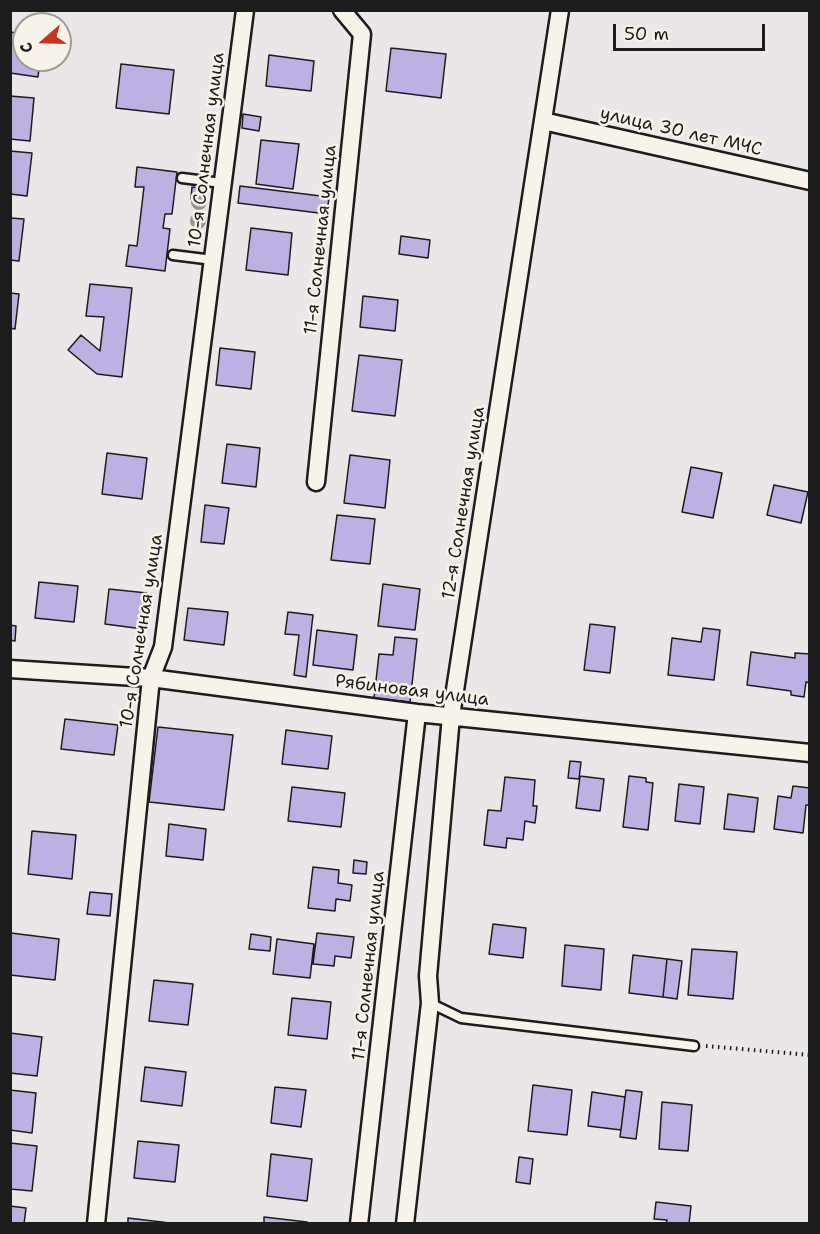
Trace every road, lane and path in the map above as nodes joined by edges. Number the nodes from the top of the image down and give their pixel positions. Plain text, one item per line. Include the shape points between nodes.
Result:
1 (244, 10) edge
2 (342, 10) edge
3 (560, 10) edge
4 (543, 121) junction
5 (182, 178) dead end
6 (810, 181) edge
7 (222, 183) junction
8 (173, 255) dead end
9 (213, 260) junction
10 (316, 482) dead end
11 (10, 669) edge
12 (152, 678) junction
13 (417, 713) junction
14 (451, 716) junction
15 (810, 753) edge
16 (430, 1003) junction
17 (694, 1046) joint
18 (810, 1055) edge
19 (96, 1224) edge
20 (359, 1224) edge
21 (405, 1224) edge

1 - 7 street, 10-я Солнечная улица
2 - 10 street, 11-я Солнечная улица via 362,34
3 - 4 street, 12-я Солнечная улица
4 - 6 street, улица 30 лет МЧС
4 - 14 street, 12-я Солнечная улица
5 - 7 lane
7 - 9 street, 10-я Солнечная улица
8 - 9 lane
9 - 12 street, 10-я Солнечная улица via 163,647
11 - 12 street, Рябиновая улица
12 - 13 street, Рябиновая улица
12 - 19 street, 10-я Солнечная улица
13 - 14 street, Рябиновая улица
13 - 20 street, 11-я Солнечная улица
14 - 15 street, Рябиновая улица
14 - 16 street, 12-я Солнечная улица via 428,976
16 - 17 lane via 461,1018
16 - 21 street, 12-я Солнечная улица
17 - 18 path

